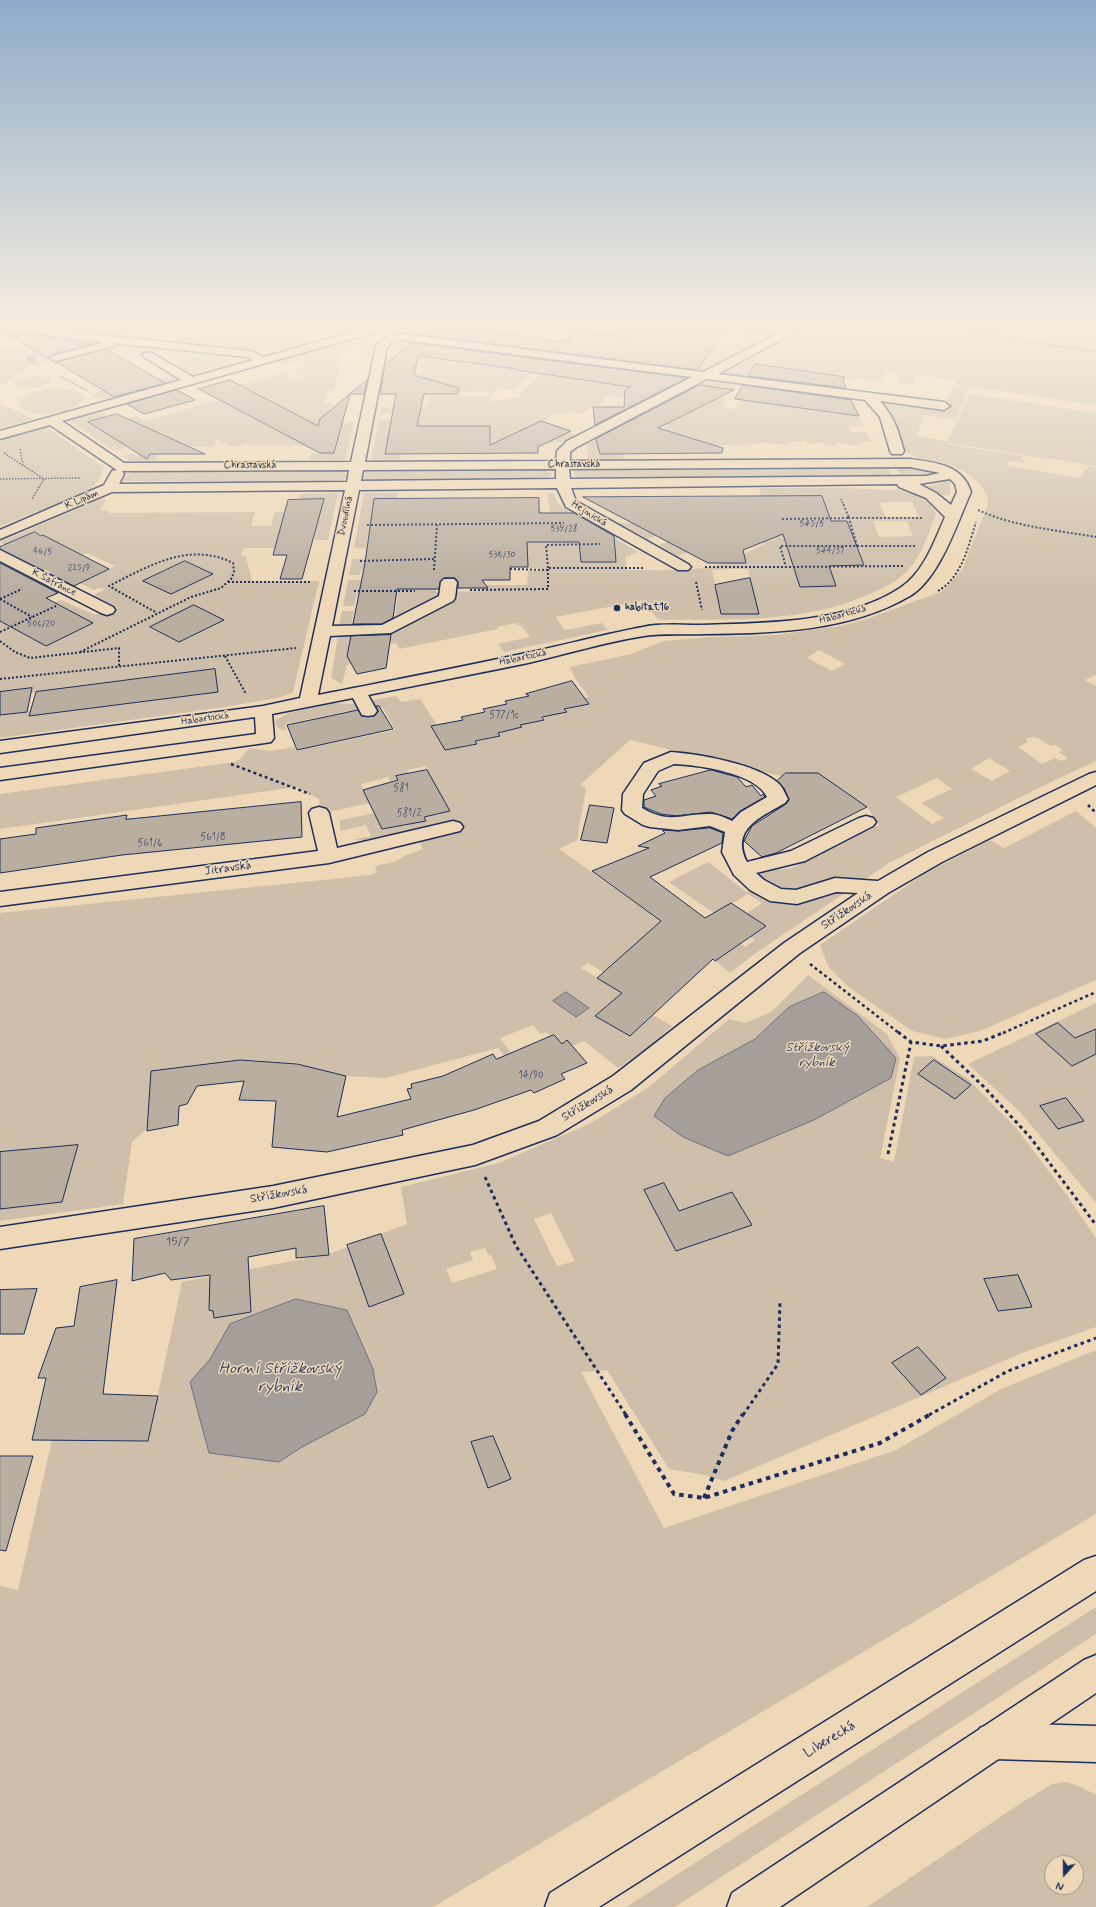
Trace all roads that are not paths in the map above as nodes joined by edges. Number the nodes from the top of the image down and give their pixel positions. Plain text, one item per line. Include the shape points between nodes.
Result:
1 (77, 413) edge
2 (368, 413) edge
3 (633, 413) edge
4 (883, 413) edge
5 (52, 420) junction
6 (0, 435) edge
7 (897, 451) dead end
8 (562, 465) junction
9 (357, 466) junction
10 (952, 474) junction
11 (115, 478) junction
12 (882, 481) junction
13 (563, 484) junction
14 (353, 486) junction
15 (955, 511) junction
16 (0, 535) edge
17 (0, 555) edge
18 (688, 567) road end
19 (449, 582) dead end
20 (107, 610) dead end
21 (321, 638) junction
22 (358, 692) junction
23 (308, 702) junction
24 (263, 711) junction
25 (368, 711) dead end
26 (0, 747) edge
27 (0, 774) edge
28 (1096, 778) edge
29 (319, 813) road end
30 (866, 822) dead end
31 (453, 827) dead end
32 (735, 829) junction
33 (329, 856) junction
34 (741, 870) junction
35 (881, 888) junction
36 (0, 899) edge
37 (0, 1238) edge
38 (1096, 1572) edge
39 (1096, 1672) edge
40 (992, 1741) junction
41 (1096, 1744) edge
42 (564, 1907) edge
43 (746, 1907) edge

1 - 5 main road
2 - 9 main road, Dvoudílná
3 - 8 main road, Hejnická via 572,444 564,451
4 - 7 main road via 891,427
5 - 6 main road
5 - 11 main road
8 - 9 main road, Chrastavská
8 - 10 main road, Chrastavská via 910,463 932,466
8 - 13 main road, Hejnická
9 - 11 main road, Chrastavská
9 - 14 main road, Dvoudílná
10 - 12 main road, Chrastavská via 926,480
10 - 15 main road, Habartická via 963,486 963,498
11 - 14 main road, Chrastavská
11 - 16 main road, K Lipám
12 - 13 main road, Chrastavská
12 - 15 main road, Chrastavská via 906,485 928,493
13 - 14 main road, Chrastavská
13 - 18 main road, Hejnická via 566,498 571,504
14 - 21 main road, Dvoudílná
15 - 22 main road, Habartická via 930,566 919,581 905,592 878,605 843,617 807,624 763,628 645,630 527,658
17 - 20 main road, K Šafránce
19 - 21 main road via 447,598 385,630
21 - 23 main road, Dvoudílná
22 - 23 main road, Habartická
22 - 25 main road
23 - 24 main road, Habartická
24 - 26 main road, Habartická
24 - 27 main road via 265,738
28 - 35 main road, Střížkovská via 935,857
29 - 33 main road
30 - 34 main road via 798,856
31 - 33 main road, Jitravská
32 - 32 main road via 748,816 778,799 772,787 750,774 693,759 671,758 651,767 633,794 632,810 650,822 678,824 712,820
32 - 34 main road via 732,852
33 - 36 main road, Jitravská
34 - 35 main road via 757,885 776,896 797,897 835,885
35 - 37 main road, Střížkovská via 792,948 622,1083 548,1128 475,1155 273,1197
38 - 42 main road, Liberecká
39 - 40 main road
40 - 41 main road
40 - 43 main road

